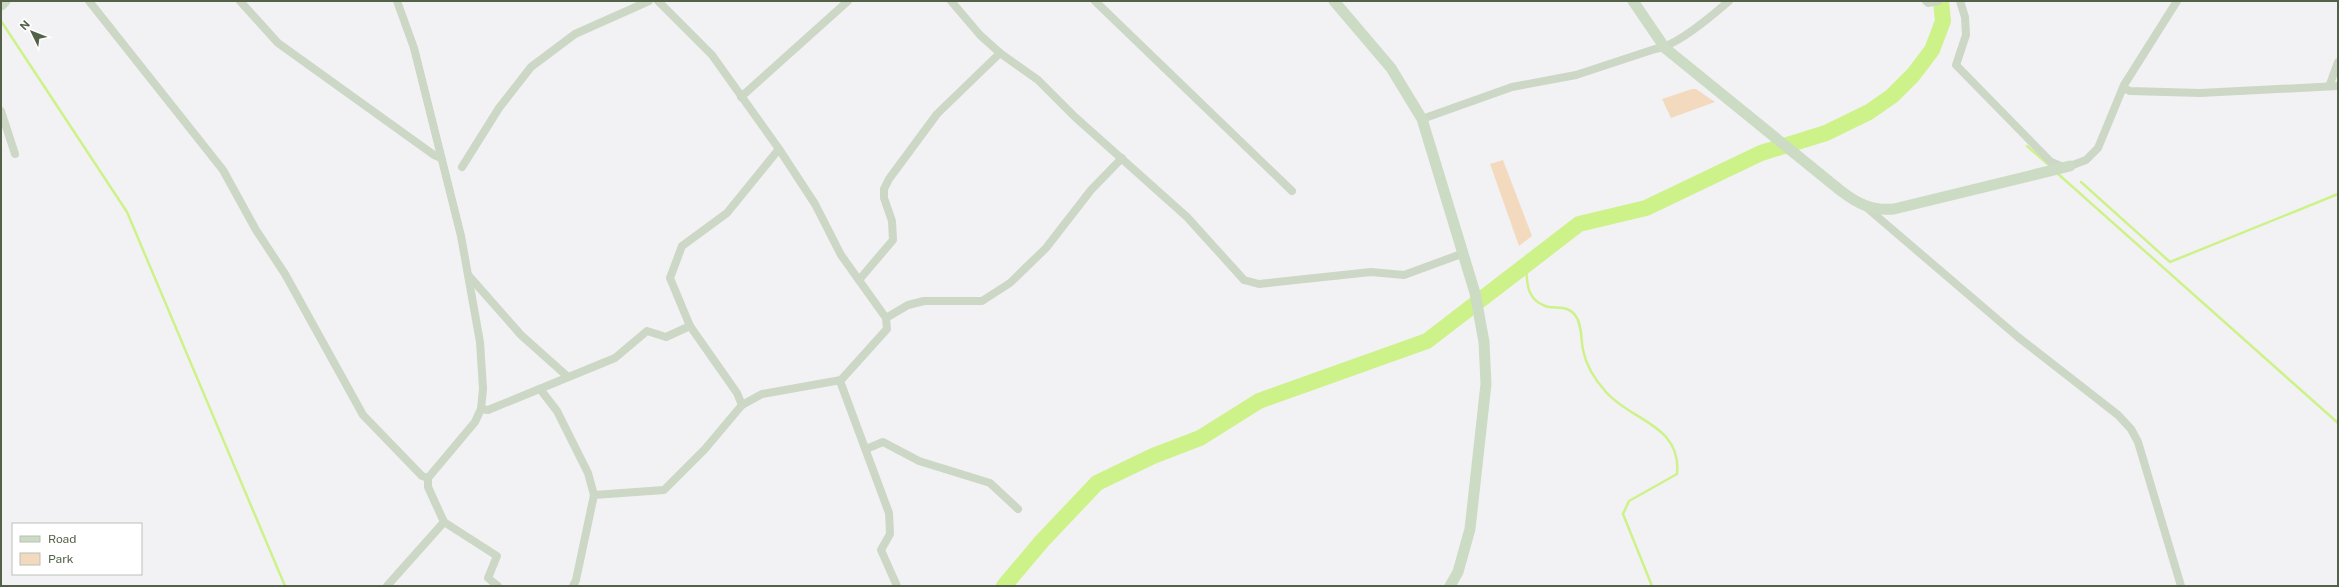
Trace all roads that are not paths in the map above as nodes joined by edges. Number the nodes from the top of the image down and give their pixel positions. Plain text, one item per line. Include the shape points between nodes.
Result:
1 (4, 1) edge
2 (89, 1) edge
3 (240, 1) edge
4 (397, 1) edge
5 (649, 1) edge
6 (658, 1) edge
7 (848, 1) edge
8 (951, 1) edge
9 (1095, 1) edge
10 (1334, 1) edge
11 (1633, 1) edge
12 (1729, 1) edge
13 (1938, 1) edge
14 (1960, 1) edge
15 (2177, 1) edge
16 (1927, 2) edge
17 (1, 5) edge
18 (1665, 48) junction
19 (1000, 53) junction
20 (2338, 62) edge
21 (2334, 85) edge
22 (2123, 88) junction
23 (741, 97) junction
24 (1, 111) edge
25 (1422, 119) junction
26 (779, 149) junction
27 (15, 154) dead end
28 (441, 158) junction
29 (1122, 158) junction
30 (462, 167) dead end
31 (2066, 167) junction
32 (1292, 191) dead end
33 (1866, 207) junction
34 (1464, 253) junction
35 (468, 275) junction
36 (859, 280) junction
37 (886, 318) junction
38 (690, 326) junction
39 (568, 377) junction
40 (840, 381) junction
41 (540, 389) junction
42 (742, 405) junction
43 (481, 409) junction
44 (866, 449) junction
45 (428, 478) junction
46 (594, 495) junction
47 (1018, 509) dead end
48 (444, 522) junction
49 (387, 586) edge
50 (498, 586) edge
51 (573, 586) edge
52 (897, 586) edge
53 (1450, 586) edge
54 (2181, 586) edge

1 - 17 street
2 - 45 street via 223,170 256,230 285,274 363,415 422,476
3 - 28 street via 278,42
4 - 28 street via 414,48
5 - 30 street via 575,34 531,66 499,108
6 - 23 street via 712,55
7 - 23 street
8 - 19 street via 980,35
9 - 32 street
10 - 25 street via 1391,68
11 - 18 street
12 - 18 street
13 - 16 street
14 - 31 street via 1965,17 1966,35 1956,66 2051,162
15 - 22 street
18 - 25 street via 1576,75 1512,87
18 - 33 street via 1856,203
19 - 29 street via 1038,80 1074,117
19 - 36 street via 938,114 896,168 884,189 884,198 892,221 893,240
20 - 21 street
21 - 22 street via 2200,93 2130,91
22 - 31 street via 2098,148 2086,160
23 - 26 street
24 - 27 street
25 - 34 street
26 - 36 street via 815,204 841,255
26 - 38 street via 727,213 682,246 670,278
28 - 35 street via 462,236
29 - 34 street via 1186,217 1244,280 1259,284 1371,272 1404,275
29 - 37 street via 1091,190 1046,248 1010,283 982,301 924,301 908,305
31 - 33 street via 1894,209
33 - 54 street via 2018,337 2131,429 2138,442
34 - 53 street via 1484,342 1486,384 1470,529 1458,572
35 - 39 street via 521,335
35 - 43 street via 480,342 483,389
36 - 37 street
37 - 40 street via 887,329
38 - 39 street via 666,337 647,331 615,358
38 - 42 street via 737,393
39 - 41 street
40 - 42 street via 762,394
40 - 44 street
41 - 43 street via 488,410
41 - 46 street via 559,416 588,473
42 - 46 street via 705,449 664,490
43 - 45 street via 475,422
44 - 47 street via 883,442 919,461 990,483
44 - 52 street via 889,513 890,534 882,550
45 - 48 street via 428,487
46 - 51 street
48 - 49 street
48 - 50 street via 497,556 488,578

